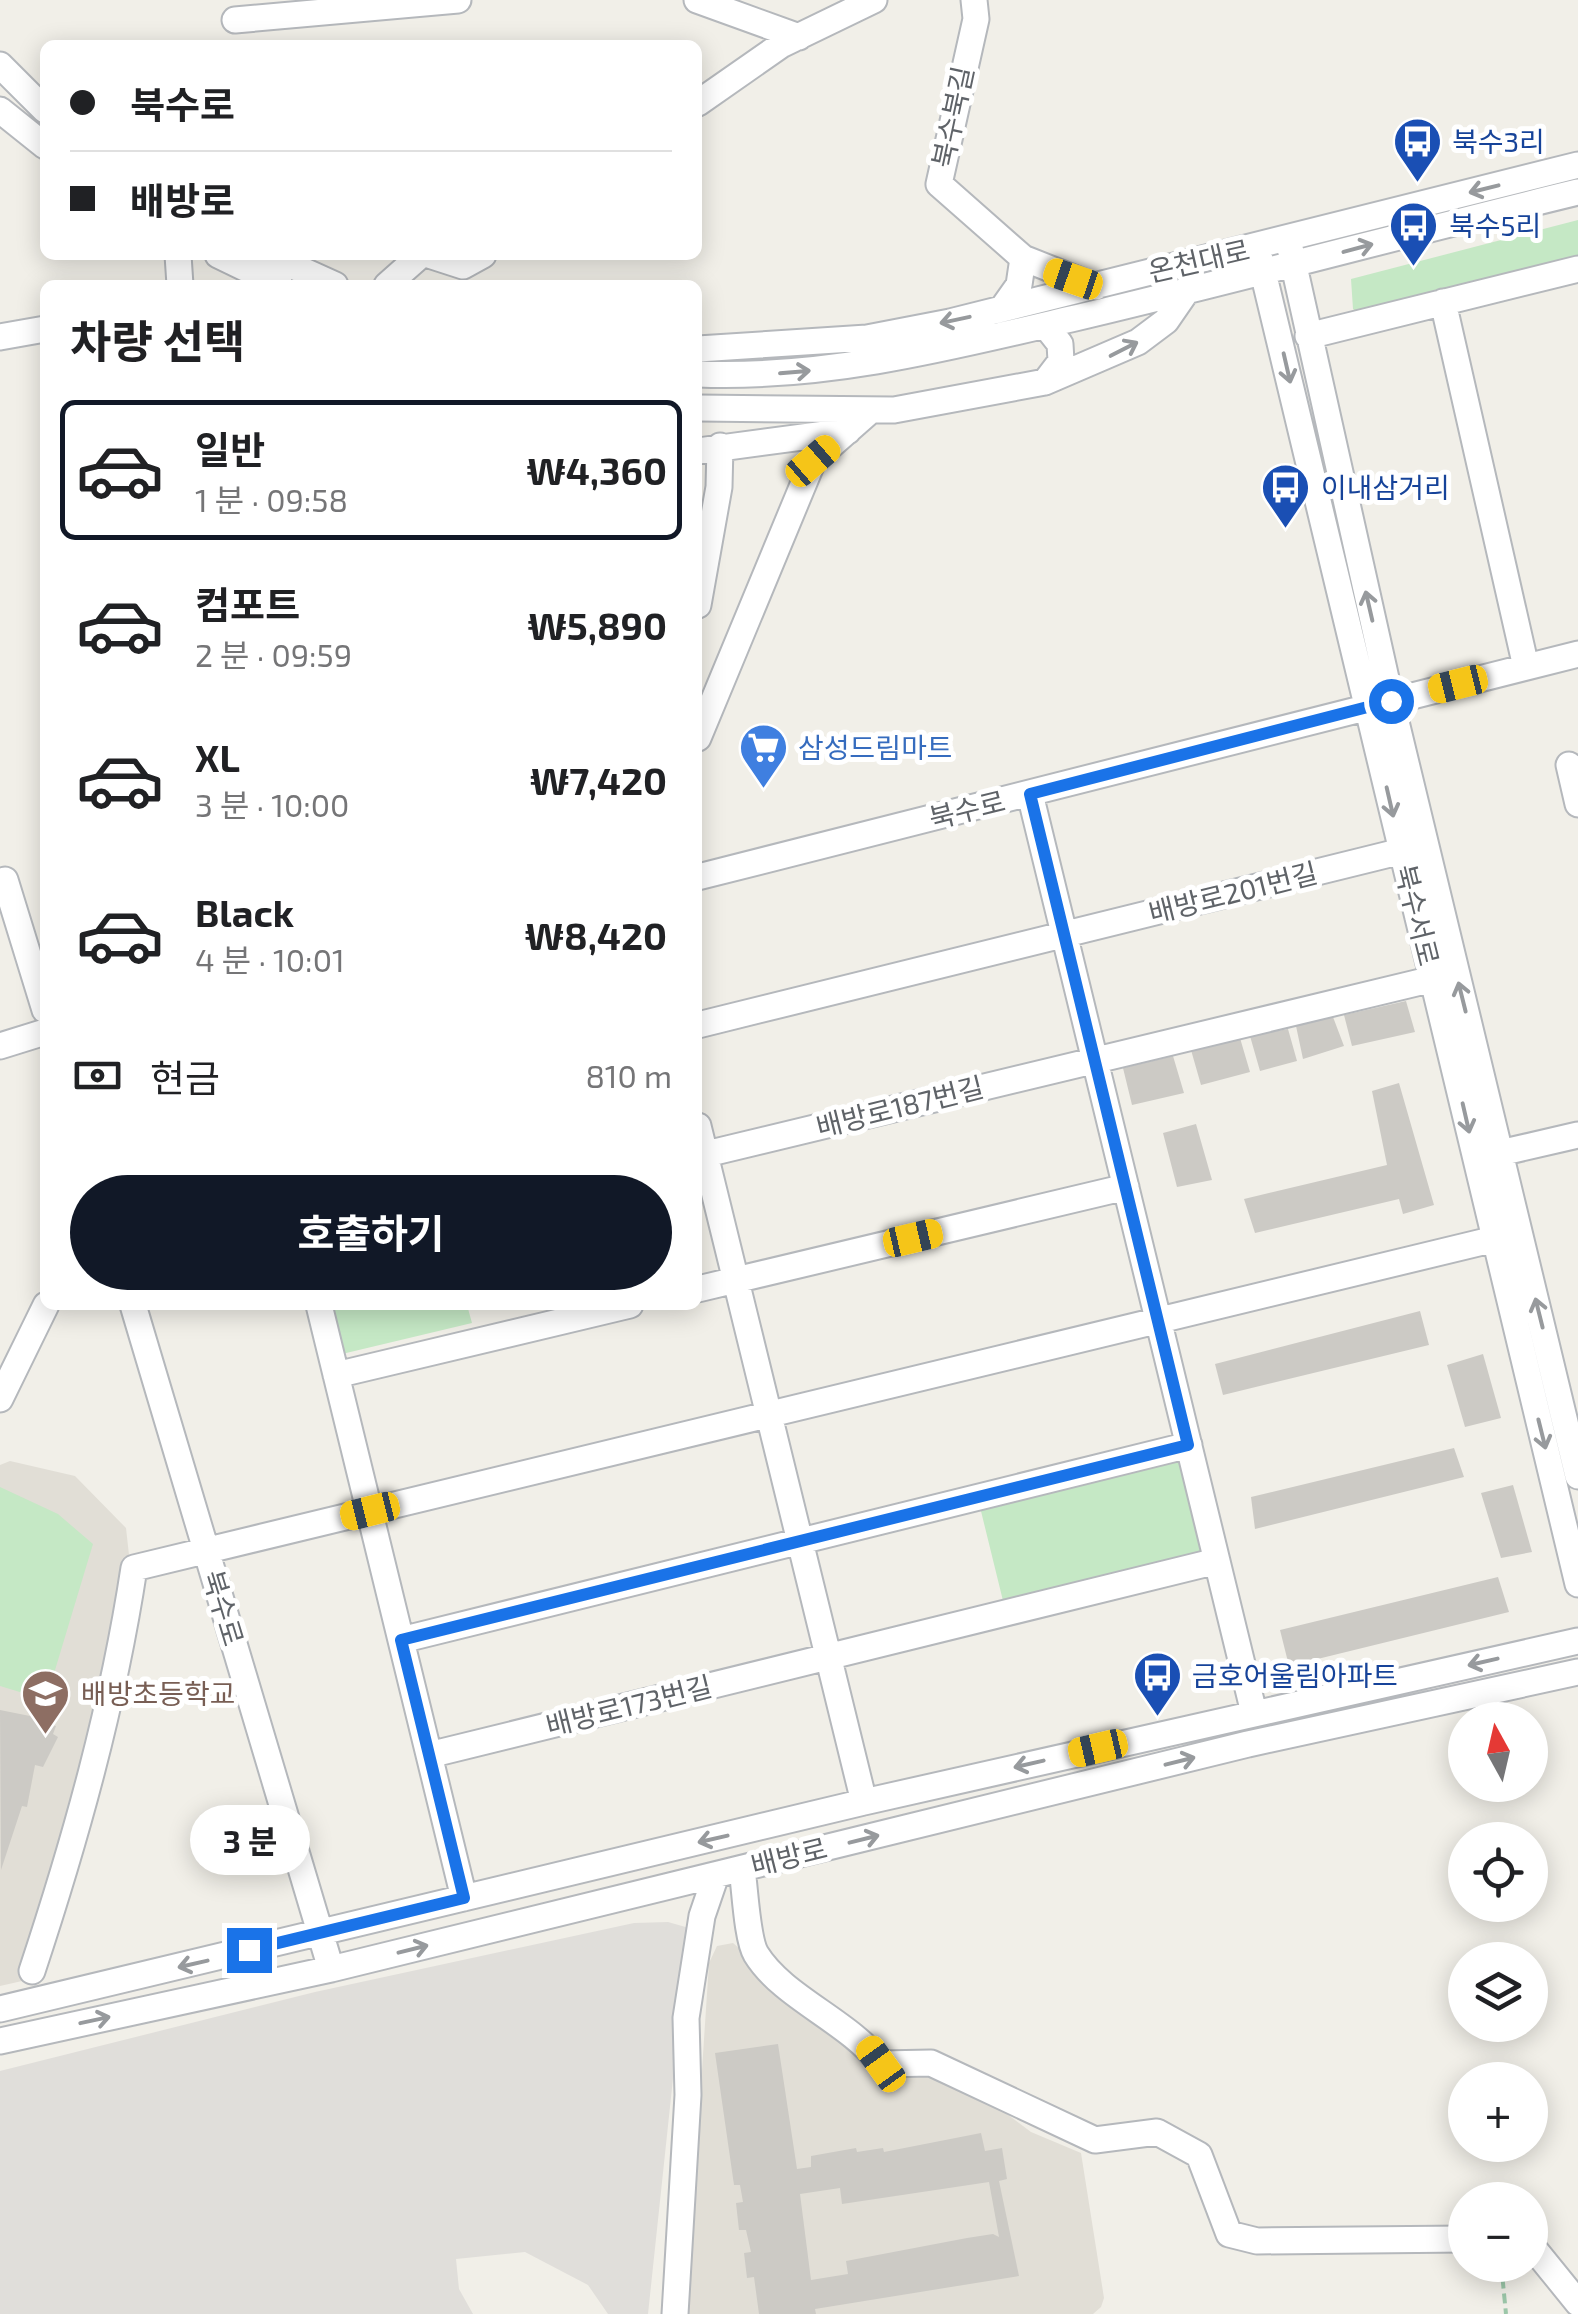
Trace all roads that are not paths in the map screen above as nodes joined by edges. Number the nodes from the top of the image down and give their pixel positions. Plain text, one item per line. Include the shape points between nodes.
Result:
1 (458, 0) edge
2 (698, 0) edge
3 (874, 0) edge
4 (974, 0) edge
5 (235, 20) dead end
6 (798, 37) junction
7 (0, 64) edge
8 (702, 101) edge
9 (40, 105) edge
10 (0, 110) edge
11 (40, 142) edge
12 (1578, 165) edge
13 (1578, 192) edge
14 (1288, 239) junction
15 (1257, 247) junction
16 (1023, 258) junction
17 (228, 260) edge
18 (280, 260) edge
19 (419, 260) edge
20 (442, 260) edge
21 (474, 260) edge
22 (1290, 266) junction
23 (1578, 269) edge
24 (1264, 273) junction
25 (270, 280) edge
26 (324, 280) edge
27 (393, 280) edge
28 (1096, 287) junction
29 (1186, 292) junction
30 (1443, 302) junction
31 (1002, 309) junction
32 (1045, 325) junction
33 (40, 330) edge
34 (1308, 336) junction
35 (0, 337) edge
36 (702, 348) edge
37 (702, 374) edge
38 (1045, 382) junction
39 (702, 408) edge
40 (872, 410) junction
41 (848, 430) junction
42 (708, 448) edge
43 (702, 583) edge
44 (1578, 654) edge
45 (1526, 667) junction
46 (1379, 704) junction
47 (702, 728) edge
48 (1568, 765) dead end
49 (1030, 794) junction
50 (1578, 804) edge
51 (1402, 851) junction
52 (702, 876) edge
53 (4, 880) dead end
54 (1064, 934) junction
55 (1432, 979) junction
56 (40, 994) edge
57 (702, 1024) edge
58 (40, 1034) edge
59 (0, 1046) edge
60 (1095, 1060) junction
61 (1578, 1134) edge
62 (1500, 1153) junction
63 (702, 1155) edge
64 (702, 1159) edge
65 (1126, 1187) junction
66 (1495, 1239) junction
67 (735, 1280) junction
68 (702, 1288) edge
69 (44, 1310) edge
70 (134, 1310) edge
71 (321, 1310) edge
72 (609, 1310) edge
73 (1158, 1320) junction
74 (336, 1375) junction
75 (0, 1399) edge
76 (769, 1415) junction
77 (1188, 1445) junction
78 (1578, 1476) edge
79 (370, 1511) junction
80 (800, 1541) junction
81 (206, 1551) junction
82 (1217, 1561) junction
83 (1578, 1584) edge
84 (401, 1640) junction
85 (1578, 1641) edge
86 (828, 1657) junction
87 (1578, 1672) edge
88 (1254, 1713) junction
89 (430, 1755) junction
90 (864, 1802) junction
91 (742, 1868) junction
92 (716, 1875) junction
93 (464, 1898) junction
94 (320, 1934) junction
95 (331, 1969) junction
96 (32, 1971) dead end
97 (0, 2009) edge
98 (0, 2040) edge
99 (1448, 2239) edge
100 (1548, 2266) edge
101 (1578, 2303) edge
102 (675, 2314) edge

1 - 5 street
2 - 6 street
3 - 6 street
4 - 16 street, 북수북길 via 976,18 939,184
6 - 8 street
7 - 9 street
10 - 11 street
12 -> 14 street, 온천대로
22 -> 13 street, 온천대로
14 - 15 street, 온천대로
14 - 22 street, 북수서로
15 - 24 street, 북수서로
15 - 28 street, 온천대로
16 - 28 street
16 - 31 street via 1018,285
17 - 25 street
18 - 26 street
19 - 27 street
20 - 21 street via 463,266
22 - 24 street, 온천대로
22 - 34 street, 북수서로
23 - 30 street
24 - 29 street, 온천대로
24 -> 46 street, 북수서로
28 - 31 street, 온천대로
29 - 32 street, 온천대로
38 -> 29 street via 1138,342 1166,321
30 - 34 street
30 - 45 street
31 -> 36 street, 온천대로 via 867,338
37 -> 32 street, 온천대로 via 839,368
32 - 38 street via 1060,344 1062,361
33 - 35 street
46 -> 34 street, 북수서로
38 - 40 street
39 - 40 street
40 - 41 street
41 - 42 street
41 - 47 street via 813,461
42 - 43 street via 719,487
44 - 45 street, 북수로
45 - 46 street, 북수로
46 - 49 street, 북수로
46 -> 51 street, 북수서로
62 -> 46 street, 북수서로
48 - 50 street
49 - 52 street, 북수로
49 - 54 street
51 - 54 street, 배방로201번길
51 - 55 street, 북수서로
53 - 56 street
54 - 57 street
54 - 60 street
55 - 60 street
55 -> 66 street, 북수서로
58 - 59 street
60 - 63 street, 배방로187번길
60 - 65 street
61 - 62 street
78 -> 62 street, 북수서로
64 - 67 street
65 - 67 street
65 - 73 street
66 - 73 street
66 -> 83 street, 북수서로
67 - 68 street
67 - 76 street
69 - 75 street
70 - 81 street, 북수로
71 - 74 street
72 - 74 street
73 - 76 street
73 - 77 street
74 - 79 street
76 - 79 street
76 - 80 street
77 - 80 street
77 - 82 street
79 - 81 street
79 - 84 street
80 - 84 street
80 - 86 street
81 - 94 street, 북수로
81 - 96 street via 134,1568 120,1661 76,1839
82 - 86 street
82 - 88 street
84 - 89 street
85 -> 88 street, 배방로
86 - 89 street, 배방로173번길
86 - 90 street
91 -> 87 street, 배방로 via 1248,1744
88 -> 90 street, 배방로
89 - 93 street
90 -> 93 street, 배방로
91 - 92 street, 배방로
91 - 99 street via 755,1953 881,2064 932,2062 1095,2140 1158,2132 1199,2155 1230,2234 1257,2241
95 -> 92 street, 배방로
92 - 102 street via 702,1916 686,2018
93 - 94 street, 배방로
94 - 95 street, 북수로
94 -> 97 street, 배방로
98 -> 95 street, 배방로
100 - 101 street

